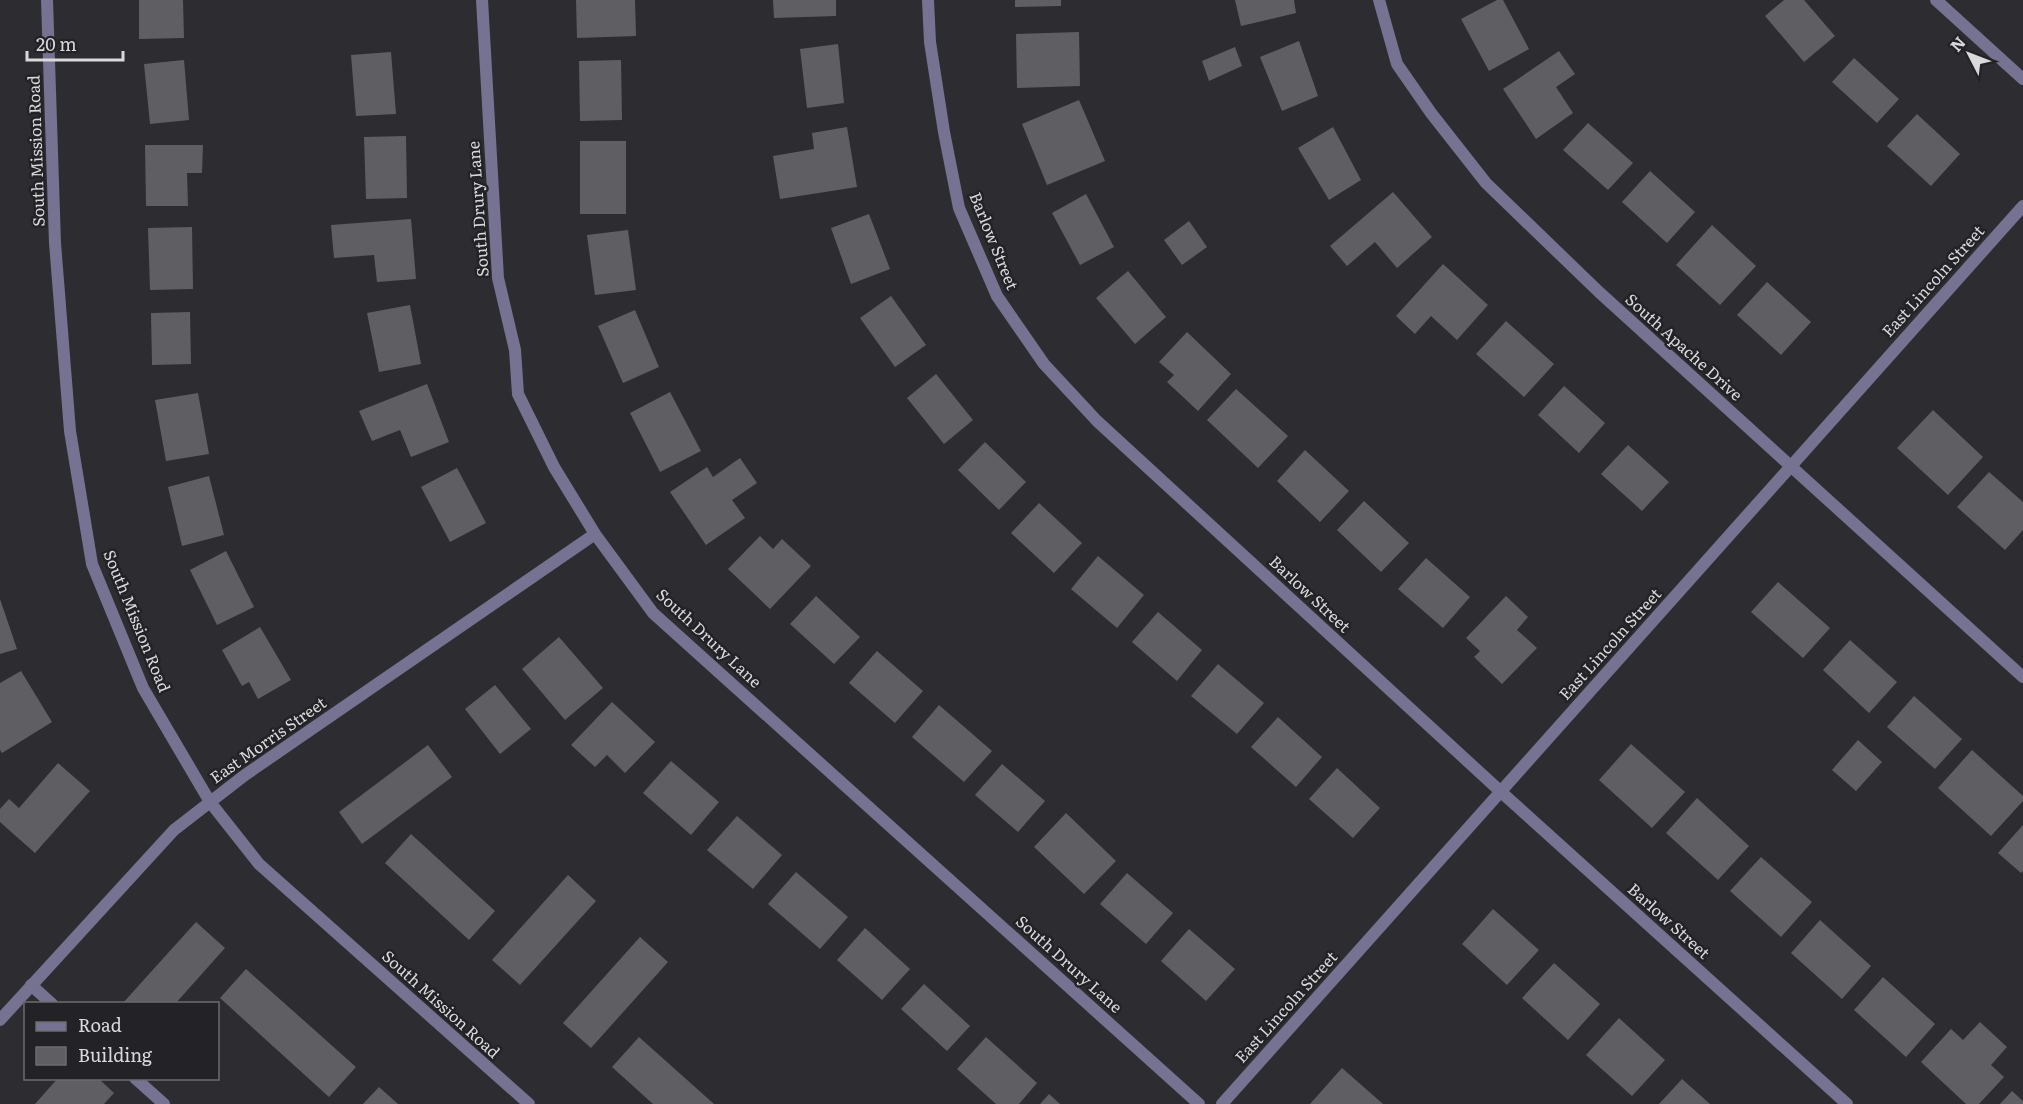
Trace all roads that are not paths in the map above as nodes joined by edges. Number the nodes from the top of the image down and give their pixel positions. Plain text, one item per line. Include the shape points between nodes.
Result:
1 (47, 0) edge
2 (482, 0) edge
3 (928, 0) edge
4 (1378, 0) edge
5 (1936, 0) edge
6 (2023, 79) edge
7 (2023, 206) edge
8 (1790, 466) junction
9 (594, 534) junction
10 (2023, 677) edge
11 (1500, 791) junction
12 (210, 802) junction
13 (31, 985) junction
14 (50, 1002) edge
15 (0, 1020) edge
16 (137, 1080) edge
17 (164, 1104) edge
18 (529, 1104) edge
19 (1199, 1104) edge
20 (1222, 1104) edge
21 (1847, 1104) edge

1 - 12 street, South Mission Road via 55,243 68,408 92,564 143,688
2 - 9 street, South Drury Lane via 498,278 515,350 519,394 554,467
3 - 11 street, Barlow Street via 930,42 959,208 997,296 1044,364 1097,421
4 - 8 street, South Apache Drive via 1397,64 1486,183
5 - 6 street
7 - 8 street, East Lincoln Street
8 - 10 street, South Apache Drive
8 - 11 street, East Lincoln Street
9 - 12 street, East Morris Street
9 - 19 street, South Drury Lane via 653,613
11 - 20 street, East Lincoln Street
11 - 21 street, Barlow Street
12 - 13 street, East Morris Street via 174,830
12 - 18 street, South Mission Road via 259,864
13 - 14 street
13 - 15 street, East Morris Street
16 - 17 street

